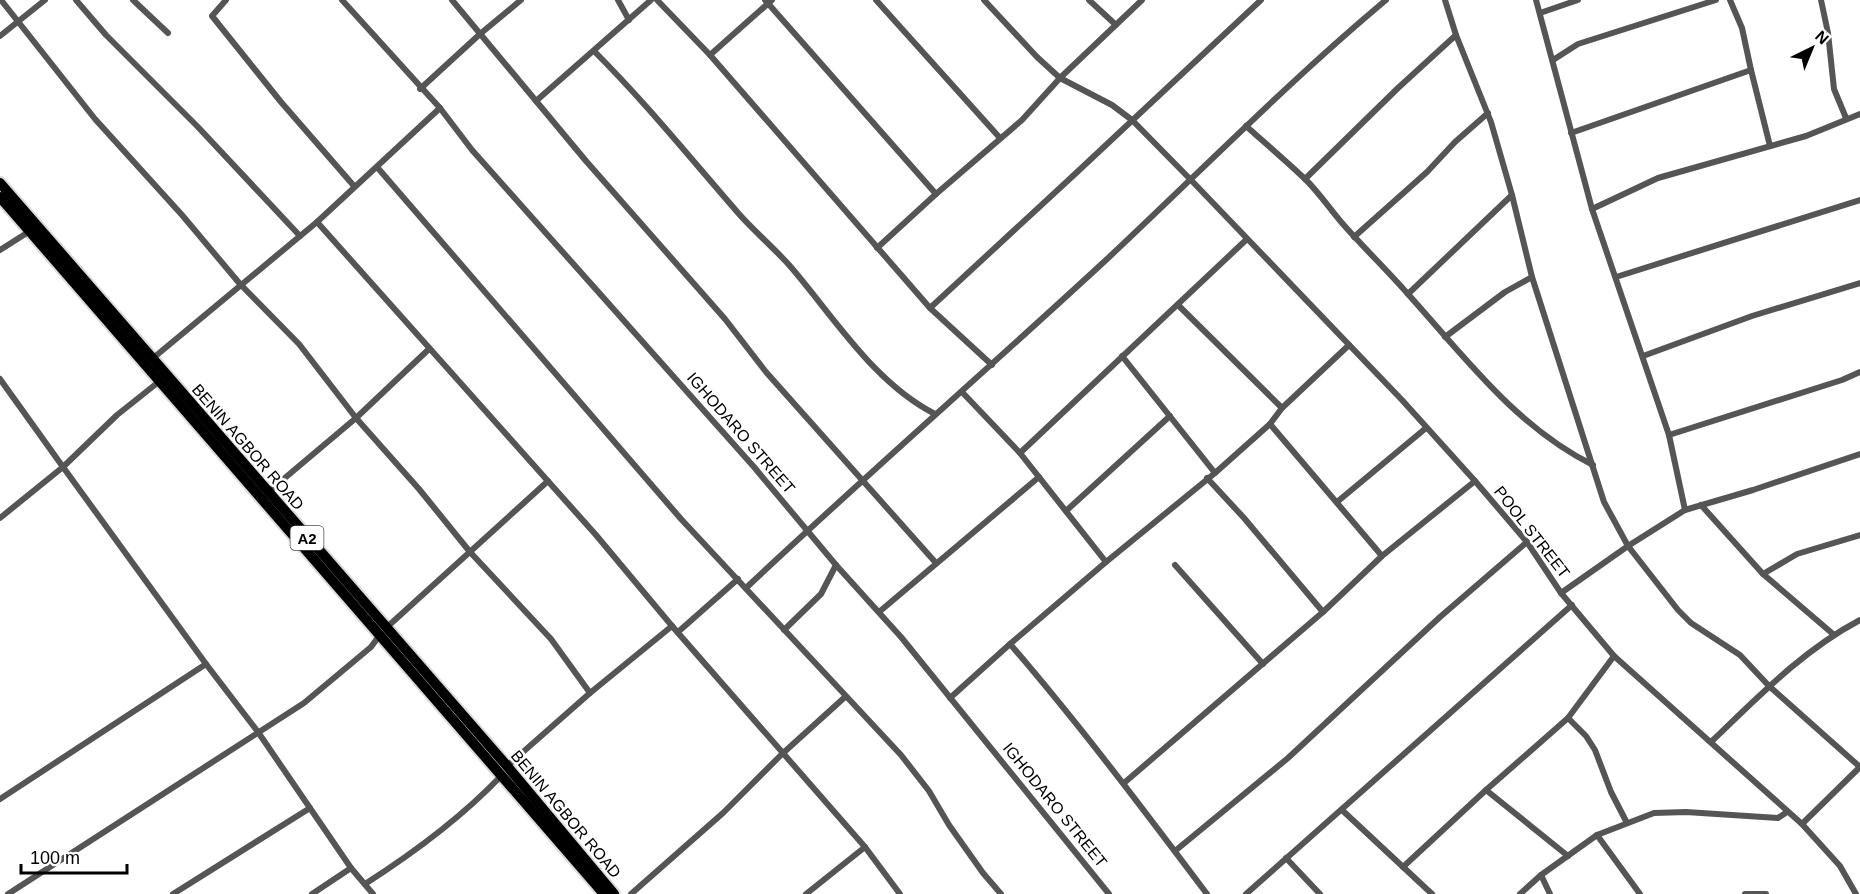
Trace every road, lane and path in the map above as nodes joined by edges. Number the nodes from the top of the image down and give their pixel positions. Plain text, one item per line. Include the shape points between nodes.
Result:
1 (1, 0) edge
2 (45, 0) edge
3 (76, 0) edge
4 (133, 0) edge
5 (226, 0) edge
6 (342, 0) edge
7 (452, 0) edge
8 (521, 0) edge
9 (618, 0) edge
10 (651, 0) edge
11 (657, 0) edge
12 (876, 0) edge
13 (984, 0) edge
14 (1089, 0) edge
15 (1142, 0) edge
16 (1261, 0) edge
17 (1386, 0) edge
18 (1445, 0) edge
19 (1536, 0) edge
20 (1578, 0) edge
21 (1716, 0) edge
22 (1730, 0) edge
23 (1821, 0) edge
24 (768, 1) edge
25 (1540, 13) junction
26 (19, 20) junction
27 (629, 20) junction
28 (1116, 25) junction
29 (168, 33) dead end
30 (480, 34) junction
31 (1456, 35) junction
32 (0, 36) edge
33 (594, 51) junction
34 (710, 55) junction
35 (1553, 60) junction
36 (1751, 70) junction
37 (1060, 78) junction
38 (420, 89) junction
39 (536, 101) junction
40 (440, 108) junction
41 (1488, 113) junction
42 (1860, 114) edge
43 (1846, 118) junction
44 (1132, 120) junction
45 (1246, 126) junction
46 (1571, 133) junction
47 (1000, 138) junction
48 (1770, 146) junction
49 (377, 167) junction
50 (1305, 179) junction
51 (1191, 180) junction
52 (0, 183) edge
53 (354, 186) junction
54 (936, 194) junction
55 (1512, 195) junction
56 (0, 197) edge
57 (1860, 202) edge
58 (1592, 208) junction
59 (317, 222) junction
60 (30, 231) junction
61 (300, 236) junction
62 (1354, 237) junction
63 (1247, 239) junction
64 (877, 248) junction
65 (0, 250) edge
66 (1532, 277) junction
67 (1616, 277) junction
68 (1860, 283) edge
69 (240, 284) junction
70 (1408, 294) junction
71 (1178, 305) junction
72 (930, 308) junction
73 (1444, 337) junction
74 (1349, 345) junction
75 (429, 349) junction
76 (1122, 356) junction
77 (1643, 357) junction
78 (152, 360) junction
79 (992, 365) junction
80 (1860, 372) edge
81 (163, 379) junction
82 (0, 380) edge
83 (962, 392) junction
84 (1282, 408) junction
85 (935, 414) junction
86 (1170, 416) junction
87 (356, 418) junction
88 (1270, 424) junction
89 (1426, 428) junction
90 (1669, 435) junction
91 (1020, 453) junction
92 (1860, 454) edge
93 (1593, 465) junction
94 (63, 467) junction
95 (1215, 473) junction
96 (1039, 477) junction
97 (1207, 478) junction
98 (863, 479) junction
99 (548, 481) junction
100 (1474, 481) junction
101 (267, 493) junction
102 (1337, 502) junction
103 (1701, 505) junction
104 (1685, 510) junction
105 (1066, 511) junction
106 (0, 518) edge
107 (807, 530) junction
108 (1860, 535) edge
109 (1527, 542) junction
110 (1628, 546) junction
111 (470, 552) junction
112 (1382, 556) junction
113 (1106, 562) junction
114 (936, 563) junction
115 (836, 565) junction
116 (1174, 565) dead end
117 (1763, 574) junction
118 (738, 579) junction
119 (747, 587) junction
120 (1561, 593) junction
121 (1572, 605) junction
122 (879, 612) junction
123 (1323, 612) junction
124 (1860, 620) edge
125 (672, 626) junction
126 (784, 630) junction
127 (383, 632) junction
128 (678, 632) junction
129 (1833, 634) junction
130 (1010, 644) junction
131 (1614, 656) junction
132 (206, 664) junction
133 (1263, 664) junction
134 (1769, 686) junction
135 (590, 693) junction
136 (845, 697) junction
137 (950, 698) junction
138 (1568, 718) junction
139 (258, 732) junction
140 (1712, 741) junction
141 (782, 754) junction
142 (1860, 767) edge
143 (504, 771) junction
144 (1124, 783) junction
145 (1486, 790) junction
146 (0, 799) edge
147 (310, 808) junction
148 (1342, 810) junction
149 (1787, 812) junction
150 (1627, 823) junction
151 (1802, 824) junction
152 (1597, 835) junction
153 (865, 847) junction
154 (1175, 851) junction
155 (1568, 856) junction
156 (1286, 858) junction
157 (1403, 867) junction
158 (351, 868) junction
159 (1541, 875) junction
160 (365, 884) junction
161 (8, 894) edge
162 (173, 894) edge
163 (312, 894) edge
164 (373, 894) edge
165 (604, 894) edge
166 (614, 894) edge
167 (631, 894) edge
168 (806, 894) edge
169 (900, 894) edge
170 (1001, 894) edge
171 (1109, 894) edge
172 (1207, 894) edge
173 (1246, 894) edge
174 (1320, 894) edge
175 (1432, 894) edge
176 (1520, 894) edge
177 (1550, 894) edge
178 (1640, 894) edge
179 (1745, 894) edge
180 (1766, 894) edge
181 (1856, 894) edge

1 - 26 street
2 - 26 street
3 - 61 street
4 - 29 street
5 - 53 street via 212,16
6 - 38 street, IGHODARO STREET
7 - 30 street
8 - 30 street
9 - 27 street
10 - 27 street
11 - 34 street
12 - 47 street
13 - 37 street, POOL STREET
14 - 28 street
15 - 28 street
16 - 44 street
17 - 45 street
18 - 31 street
19 - 25 street
20 - 25 street
21 - 35 street via 1578,44
22 - 36 street via 1742,28
23 - 43 street via 1834,89
24 - 34 street
24 - 54 street
25 - 35 street
26 - 32 street
26 - 69 street via 95,119
27 - 33 street
28 - 37 street
30 - 38 street
30 - 39 street
31 - 41 street
31 - 50 street
33 - 39 street
33 - 85 street via 789,264 852,343 907,397
34 - 64 street
35 - 46 street
36 - 46 street
36 - 48 street
37 - 44 street, POOL STREET
37 - 47 street
38 - 40 street, IGHODARO STREET
39 - 98 street via 725,319 766,372
40 - 49 street
40 - 107 street, IGHODARO STREET via 472,150
41 - 55 street
41 - 62 street
42 - 43 street
43 - 48 street via 1806,136
44 - 51 street, POOL STREET
44 - 72 street
45 - 50 street
45 - 51 street
46 - 58 street
47 - 54 street
48 - 58 street via 1658,178
49 - 53 street
49 - 118 street via 681,519
50 - 62 street
51 - 63 street, POOL STREET
51 - 79 street
52 - 78 highway, BENIN AGBOR ROAD / A2
53 - 59 street
54 - 64 street
55 - 66 street
55 - 70 street
56 - 60 highway, BENIN AGBOR ROAD / A2
57 - 67 street
58 - 67 street
59 - 61 street
59 - 75 street
60 - 65 street
60 - 81 highway, BENIN AGBOR ROAD / A2
61 - 69 street
62 - 70 street
63 - 71 street
63 - 74 street, POOL STREET
64 - 72 street
66 - 73 street
66 - 93 street
67 - 77 street
68 - 77 street via 1752,316
69 - 78 street
69 - 87 street via 299,344
70 - 73 street
71 - 76 street
71 - 84 street
72 - 79 street
73 - 93 street via 1525,420
74 - 84 street
74 - 89 street, POOL STREET
75 - 87 street
75 - 99 street
76 - 86 street
76 - 91 street
77 - 90 street
78 - 81 highway, BENIN AGBOR ROAD / A2
79 - 83 street
80 - 90 street
81 - 94 street via 117,415
81 - 101 highway, BENIN AGBOR ROAD / A2
81 - 127 highway, BENIN AGBOR ROAD / A2
82 - 94 street
83 - 85 street
83 - 91 street
84 - 88 street
85 - 98 street
86 - 95 street
86 - 105 street
87 - 101 street
87 - 111 street
88 - 95 street
88 - 102 street
89 - 100 street, POOL STREET
89 - 102 street
90 - 104 street
91 - 96 street
92 - 103 street
93 - 110 street via 1604,502
94 - 106 street
94 - 132 street
95 - 97 street
96 - 105 street
96 - 114 street
97 - 113 street
97 - 123 street
98 - 107 street
98 - 114 street
99 - 111 street
99 - 125 street
100 - 109 street, POOL STREET
100 - 112 street
101 - 127 highway, BENIN AGBOR ROAD / A2
102 - 112 street
103 - 104 street
103 - 117 street
104 - 110 street
105 - 113 street
107 - 115 street, IGHODARO STREET
107 - 119 street
108 - 117 street via 1797,554
109 - 120 street, POOL STREET
109 - 154 street via 1288,758
110 - 120 street
110 - 134 street via 1691,623 1740,655
111 - 127 street
111 - 135 street via 551,639
112 - 123 street
113 - 130 street
114 - 122 street
115 - 122 street, IGHODARO STREET
115 - 126 street via 821,594
116 - 133 street
117 - 129 street
118 - 119 street
118 - 128 street
119 - 126 street
120 - 121 street, POOL STREET
121 - 131 street, POOL STREET
121 - 148 street
122 - 137 street, IGHODARO STREET
123 - 133 street
124 - 129 street
125 - 128 street
125 - 135 street
126 - 136 street
127 - 139 street via 371,647 304,703
127 - 143 highway, BENIN AGBOR ROAD / A2
128 - 141 street
129 - 134 street
130 - 137 street
130 - 144 street
131 - 138 street
131 - 140 street, POOL STREET
132 - 139 street
132 - 146 street
133 - 144 street
134 - 140 street
134 - 142 street
135 - 143 street
136 - 141 street
136 - 170 street via 908,764
137 - 171 street, IGHODARO STREET
138 - 145 street
138 - 150 street via 1595,750
139 - 147 street
139 - 161 street
140 - 149 street, POOL STREET
141 - 153 street
141 - 167 street via 723,813
142 - 151 street
143 - 160 street via 478,801 414,852
143 - 165 highway, BENIN AGBOR ROAD / A2
143 - 166 highway, BENIN AGBOR ROAD / A2
144 - 154 street
145 - 155 street
145 - 157 street
147 - 158 street
147 - 162 street
148 - 156 street
148 - 157 street
149 - 150 street via 1778,818 1654,813
149 - 151 street, POOL STREET
150 - 152 street
151 - 181 street, POOL STREET via 1840,866
152 - 155 street
152 - 178 street
153 - 168 street
153 - 169 street
154 - 172 street
155 - 159 street
156 - 173 street
156 - 174 street
157 - 175 street
158 - 160 street
158 - 163 street
159 - 176 street
159 - 177 street
160 - 164 street
179 - 180 street

